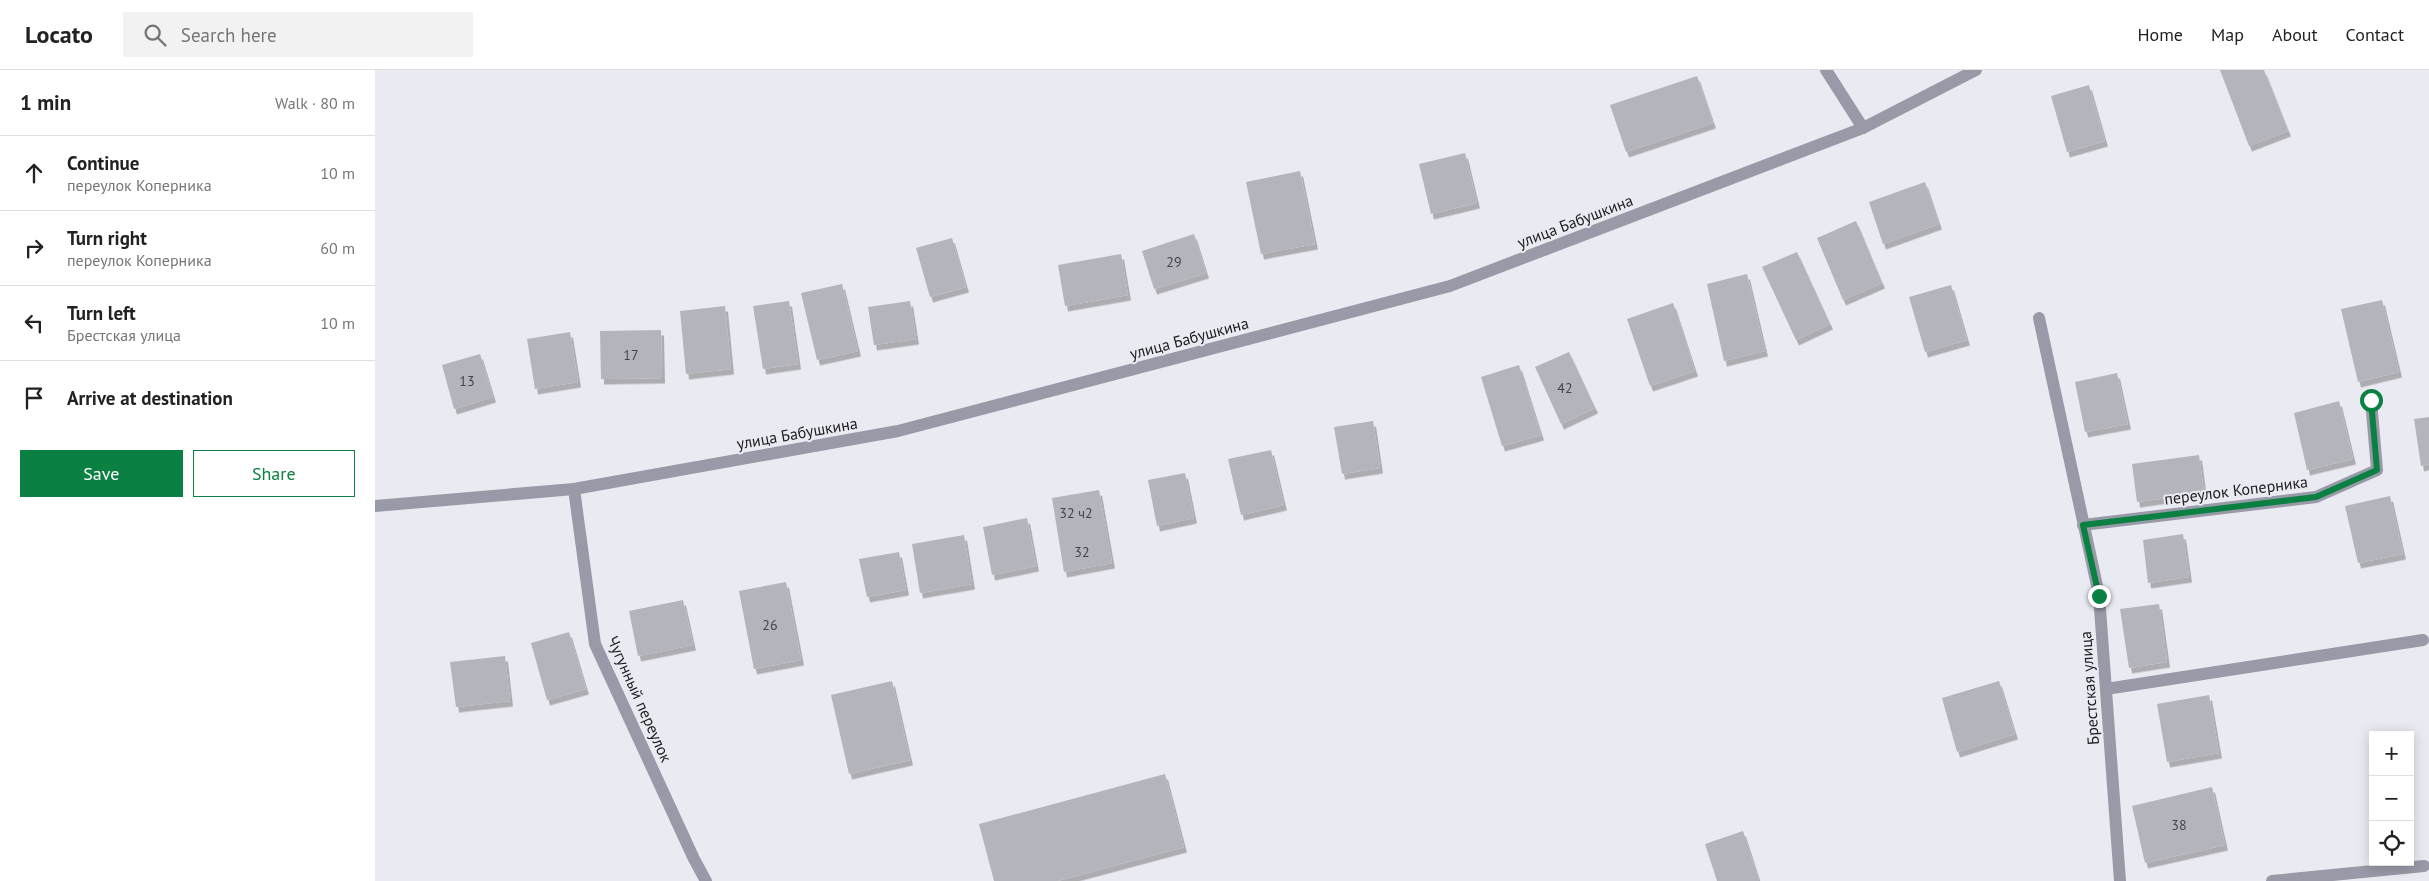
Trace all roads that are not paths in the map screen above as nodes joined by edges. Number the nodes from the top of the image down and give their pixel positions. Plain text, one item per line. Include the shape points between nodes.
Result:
1 (1826, 70) edge
2 (1976, 70) edge
3 (1863, 128) junction
4 (2039, 318) dead end
5 (2371, 400) dead end
6 (575, 490) junction
7 (375, 506) edge
8 (2083, 525) junction
9 (2423, 640) dead end
10 (2106, 689) junction
11 (2424, 866) dead end
12 (706, 881) edge
13 (2120, 881) edge
14 (2272, 881) edge

1 - 3 street
2 - 3 street, улица Бабушкина
3 - 6 street, улица Бабушкина via 1450,286 898,431
4 - 8 street, Брестская улица
5 - 8 street, переулок Коперника via 2377,470 2316,497
6 - 7 street, улица Бабушкина
6 - 12 street, Чугунный переулок via 595,644
8 - 10 street, Брестская улица via 2099,596
9 - 10 street
10 - 13 street, Брестская улица
11 - 14 street

